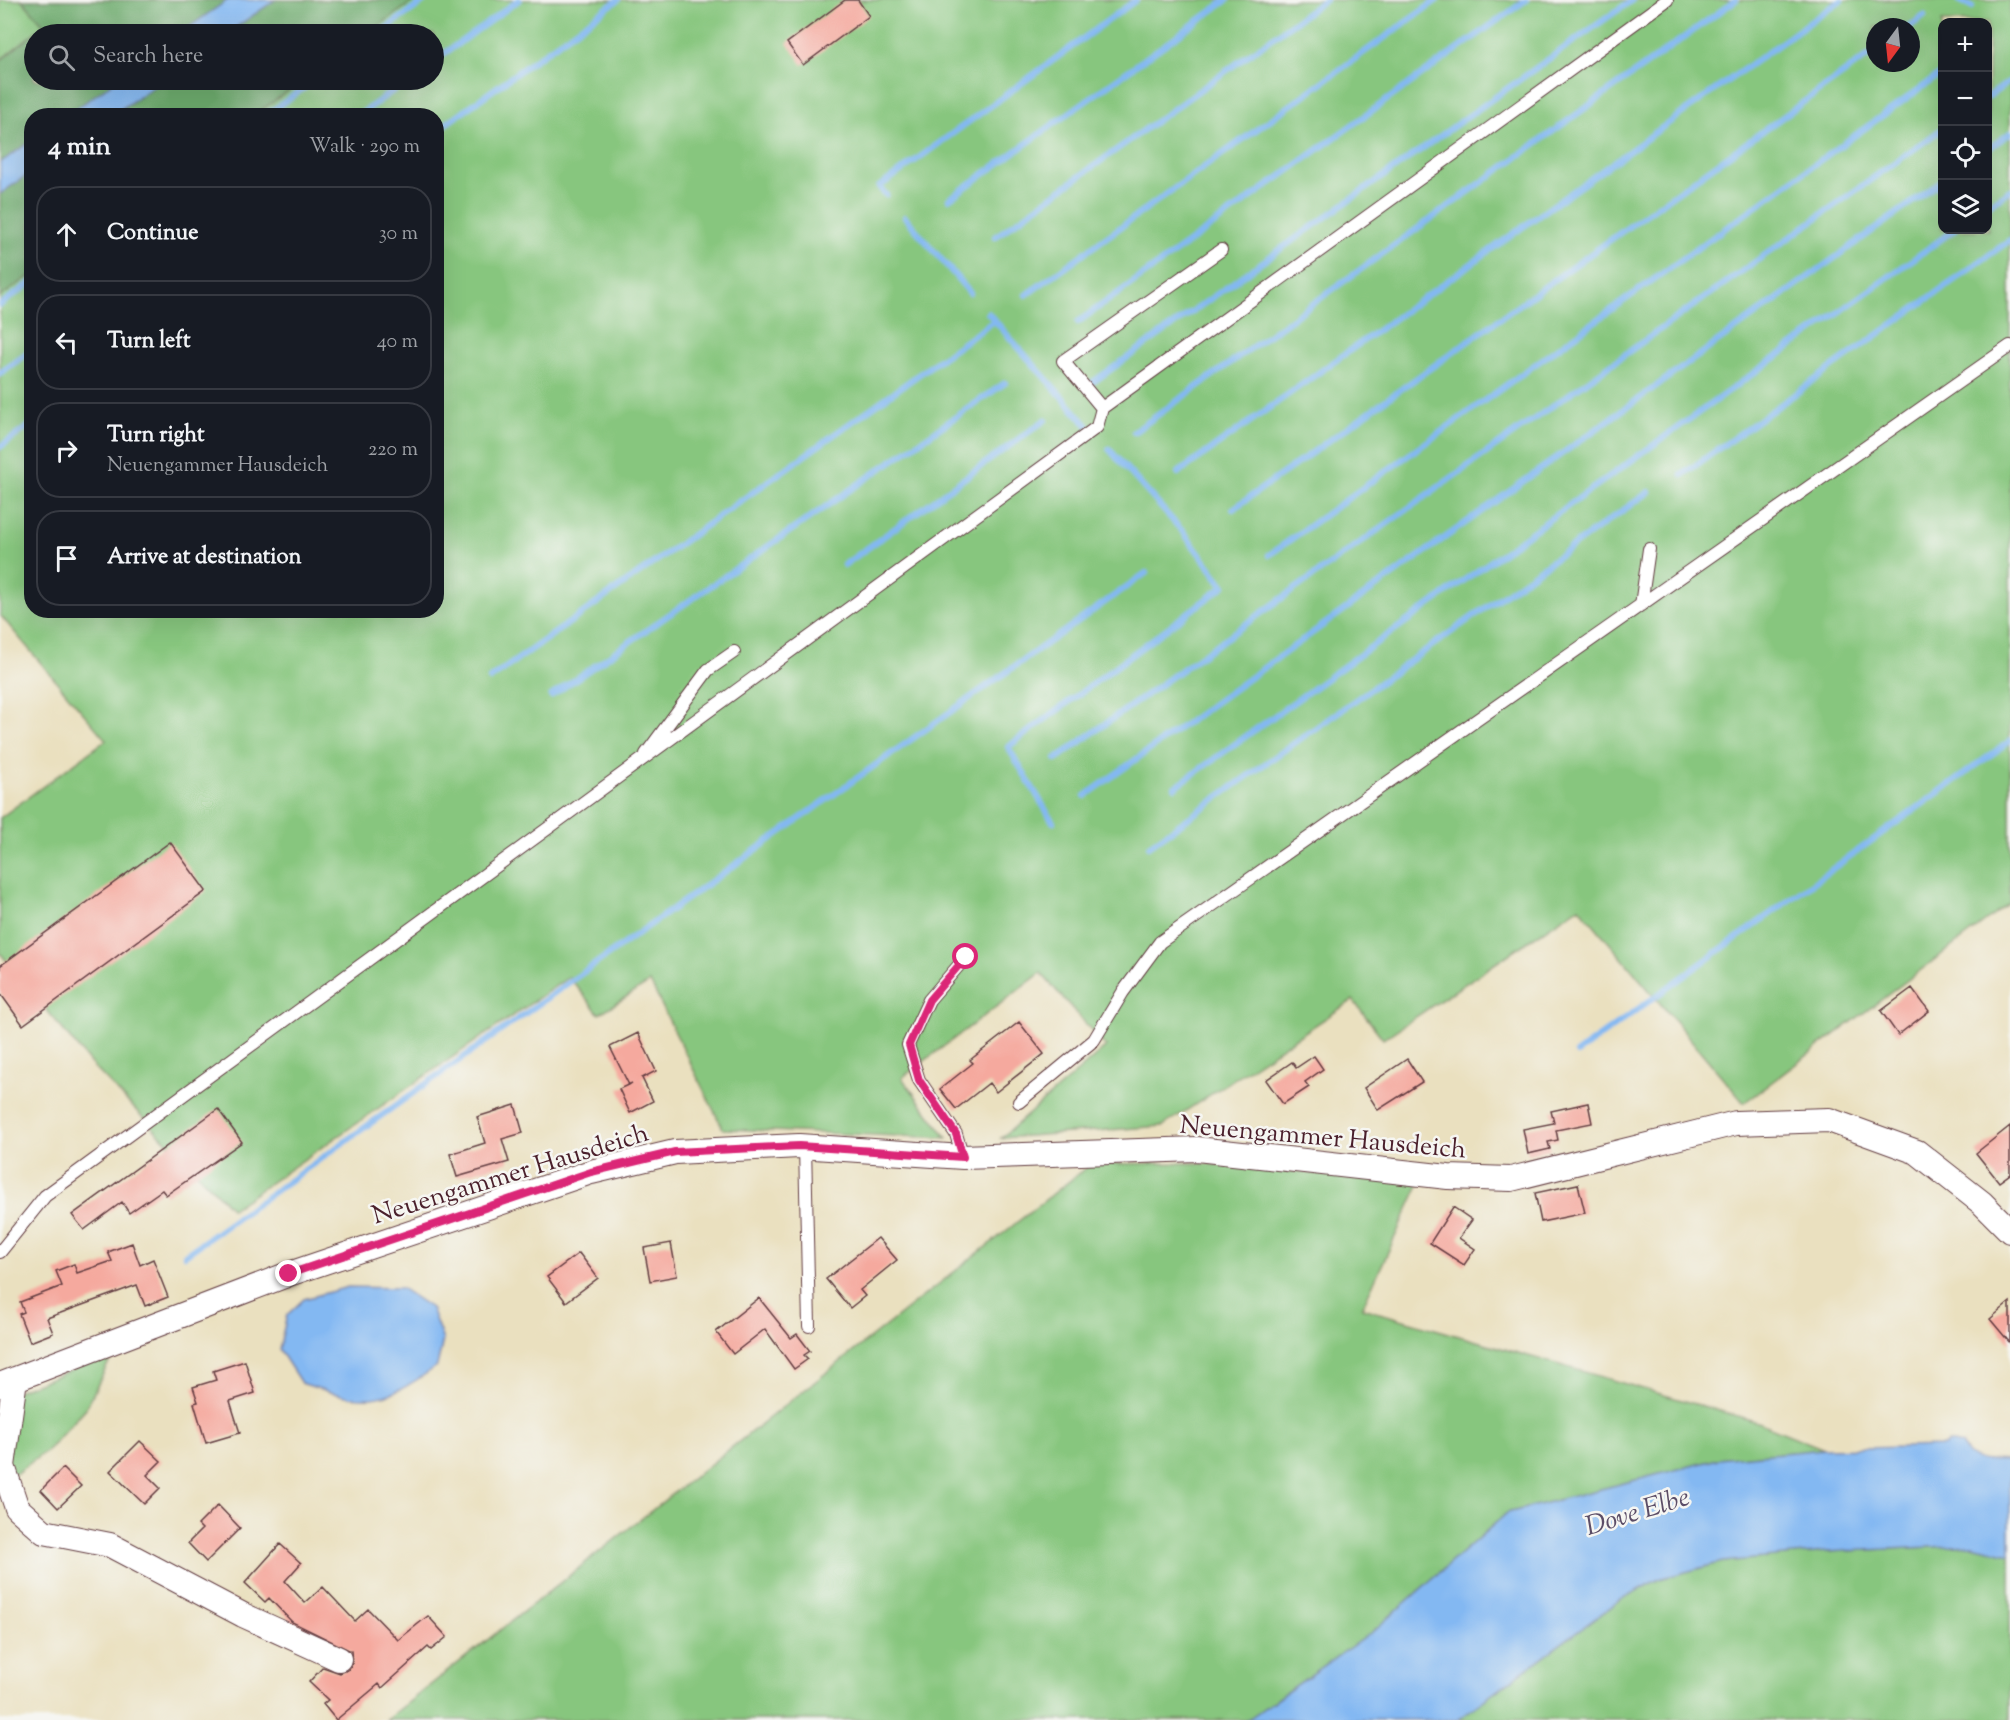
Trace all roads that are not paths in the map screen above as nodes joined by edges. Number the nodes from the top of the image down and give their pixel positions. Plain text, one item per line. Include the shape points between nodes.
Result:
1 (1667, 0) edge
2 (1221, 250) dead end
3 (2010, 346) edge
4 (1102, 408) junction
5 (1649, 549) dead end
6 (1641, 605) junction
7 (734, 652) dead end
8 (638, 765) junction
9 (966, 957) dead end
10 (1019, 1102) dead end
11 (805, 1146) junction
12 (963, 1157) junction
13 (2006, 1221) edge
14 (0, 1252) edge
15 (809, 1326) dead end
16 (8, 1382) edge
17 (339, 1659) dead end

1 - 4 lane
2 - 4 lane via 1063,360
3 - 6 lane
4 - 8 lane via 1097,427
5 - 6 lane
6 - 10 lane via 1160,942 1094,1040
7 - 8 lane via 708,670
8 - 14 lane via 45,1196
9 - 12 lane via 929,1000 909,1045 919,1080 956,1134
11 - 12 street, Neuengammer Hausdeich
11 - 15 lane
11 - 16 street, Neuengammer Hausdeich via 675,1152 591,1172 289,1274
12 - 13 street, Neuengammer Hausdeich via 1197,1149 1448,1177 1511,1179 1736,1123 1829,1120 1917,1152
16 - 17 street, Neuengammer Hausdeich via 3,1466 17,1508 44,1532 110,1545 243,1615

